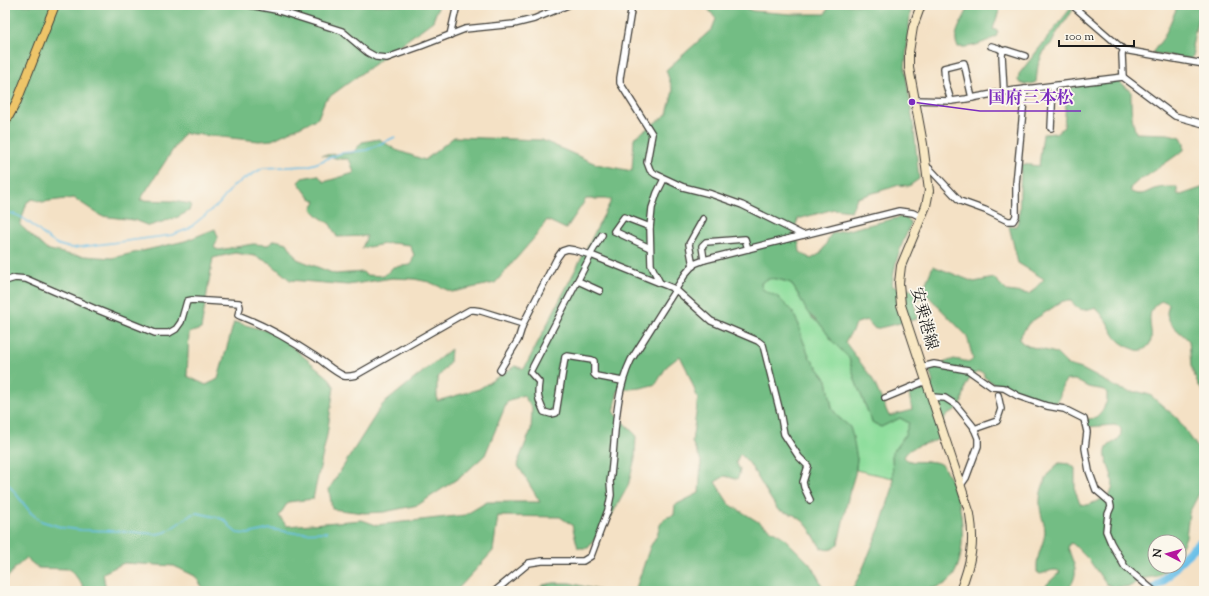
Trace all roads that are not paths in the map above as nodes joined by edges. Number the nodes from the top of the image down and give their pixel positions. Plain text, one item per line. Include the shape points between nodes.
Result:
1 (56, 5) edge
2 (249, 5) edge
3 (457, 5) edge
4 (568, 5) edge
5 (632, 5) edge
6 (921, 5) edge
7 (1072, 5) edge
8 (450, 35) junction
9 (991, 46) dead end
10 (1124, 50) junction
11 (1003, 51) junction
12 (1025, 56) dead end
13 (1204, 64) edge
14 (1123, 77) junction
15 (1053, 86) junction
16 (1025, 89) junction
17 (1004, 92) junction
18 (972, 98) junction
19 (914, 100) junction
20 (951, 101) junction
21 (5, 123) edge
22 (1204, 124) edge
23 (1051, 128) dead end
24 (926, 166) junction
25 (664, 178) junction
26 (921, 217) junction
27 (703, 218) dead end
28 (650, 227) junction
29 (602, 235) dead end
30 (803, 235) junction
31 (650, 248) junction
32 (748, 249) junction
33 (590, 255) junction
34 (704, 260) junction
35 (693, 266) junction
36 (5, 281) edge
37 (578, 281) junction
38 (660, 283) junction
39 (675, 289) junction
40 (600, 291) dead end
41 (523, 324) junction
42 (922, 367) junction
43 (500, 370) dead end
44 (926, 381) junction
45 (622, 382) junction
46 (998, 395) dead end
47 (886, 398) dead end
48 (932, 398) junction
49 (974, 429) junction
50 (961, 484) junction
51 (810, 500) dead end
52 (1153, 589) edge
53 (498, 590) edge
54 (960, 591) edge

1 - 21 main road via 17,101
2 - 8 street via 276,10 342,31 376,57 386,58
3 - 8 street
4 - 8 street via 534,19 514,24 465,29
5 - 25 street via 620,83 652,134 648,166 655,174
6 - 19 main road, 安乗港線 via 909,52
7 - 10 street
9 - 11 street
10 - 13 street
10 - 14 street
11 - 12 street
11 - 17 street
14 - 15 street
14 - 22 street via 1175,116
15 - 16 street
15 - 23 street
16 - 17 street
16 - 24 street via 1016,184 1016,216 1013,221 960,201
17 - 18 street
18 - 20 street
18 - 20 street via 964,63 944,68
19 - 20 street
19 - 24 main road, 安乗港線
24 - 26 main road, 安乗港線 via 929,191
25 - 28 street via 652,208
25 - 30 street via 683,187 742,204
26 - 30 street via 899,211
26 - 42 main road, 安乗港線 via 904,256 899,284 901,305
27 - 35 street via 689,244
28 - 31 street
28 - 31 street via 624,217 614,231
29 - 33 street
30 - 32 street
31 - 38 street via 651,265
32 - 34 street
32 - 34 street via 745,239 706,242 702,246
33 - 37 street
33 - 38 street
33 - 41 street via 568,249 562,251
34 - 35 street
35 - 39 street
36 - 41 street via 15,278 26,279 155,333 163,334 176,329 188,301 240,303 238,315 295,343 335,372 346,376 356,375 470,310
37 - 40 street
37 - 45 street via 530,372 539,382 538,401 544,412 556,413 567,356 592,360 596,376
38 - 39 street
39 - 45 street via 632,360
39 - 51 street via 711,321 763,345 784,434 808,466 803,482
41 - 43 street via 518,340
42 - 44 main road, 安乗港線
42 - 52 street via 934,364 968,370 992,387 1004,388 1018,396 1064,409 1084,419 1089,471 1096,490 1110,502 1106,531 1125,567
44 - 47 street
44 - 48 main road, 安乗港線
45 - 53 street via 610,482 611,495 594,552 583,561 529,563
46 - 49 street via 1001,409 997,421
48 - 49 street via 944,398 956,405
48 - 50 main road, 安乗港線
49 - 50 street via 979,442 966,478
50 - 54 main road, 安乗港線 via 970,514 973,540 967,574

